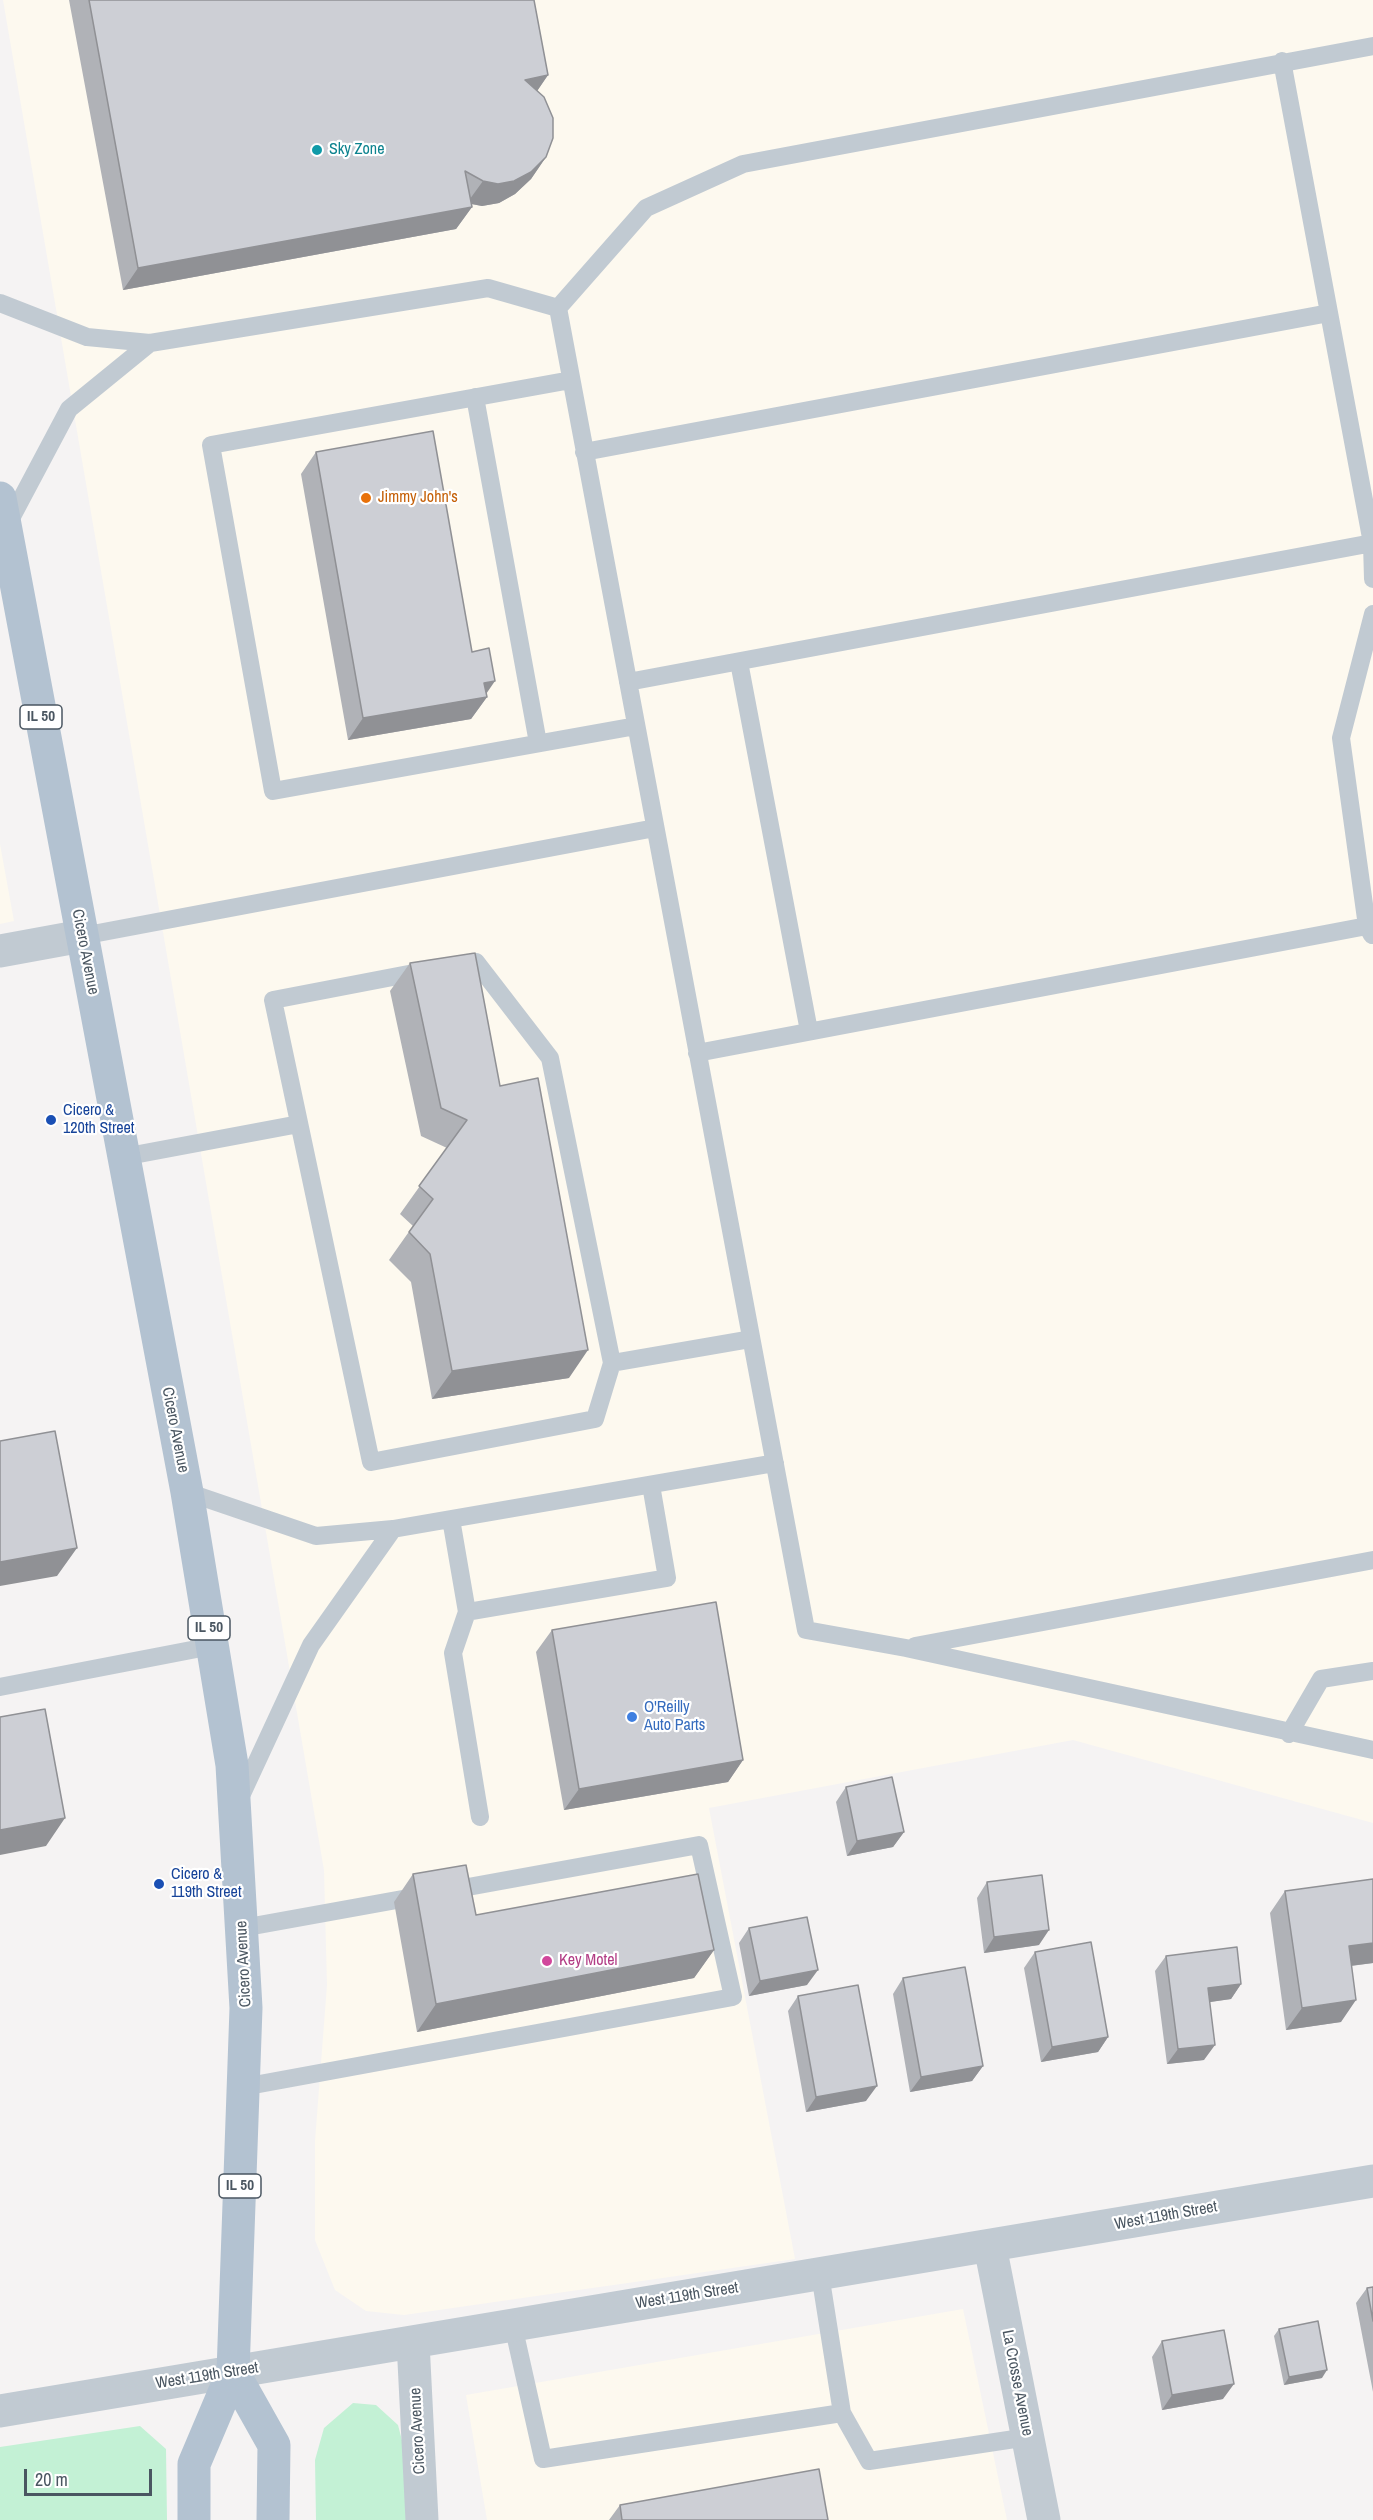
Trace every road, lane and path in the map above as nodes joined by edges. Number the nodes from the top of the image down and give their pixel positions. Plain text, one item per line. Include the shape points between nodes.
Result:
1 (1373, 46) edge
2 (1282, 61) junction
3 (0, 303) edge
4 (558, 308) junction
5 (1329, 313) junction
6 (150, 343) junction
7 (571, 380) junction
8 (475, 398) junction
9 (584, 452) junction
10 (2, 518) edge
11 (1372, 543) edge
12 (1373, 579) edge
13 (1373, 614) edge
14 (739, 662) junction
15 (628, 682) junction
16 (636, 726) junction
17 (538, 744) junction
18 (655, 828) junction
19 (1370, 932) edge
20 (82, 936) junction
21 (0, 951) edge
22 (809, 1031) junction
23 (697, 1053) junction
24 (299, 1124) junction
25 (123, 1157) junction
26 (751, 1339) junction
27 (612, 1363) junction
28 (775, 1463) junction
29 (651, 1485) junction
30 (187, 1492) junction
31 (452, 1519) junction
32 (393, 1529) junction
33 (1373, 1560) edge
34 (467, 1612) junction
35 (212, 1646) junction
36 (906, 1648) junction
37 (1373, 1671) edge
38 (0, 1687) edge
39 (1289, 1734) junction
40 (1373, 1750) edge
41 (234, 1809) junction
42 (480, 1817) dead end
43 (242, 1928) junction
44 (243, 2087) junction
45 (1373, 2181) edge
46 (990, 2246) junction
47 (820, 2274) junction
48 (513, 2325) junction
49 (413, 2342) junction
50 (233, 2372) junction
51 (0, 2411) edge
52 (842, 2414) junction
53 (1028, 2437) junction
54 (194, 2520) edge
55 (273, 2520) edge
56 (422, 2520) edge
57 (1044, 2520) edge

1 - 2 lane
2 - 4 lane via 743,164 646,208
2 - 5 lane
3 - 6 lane via 87,337
4 - 6 lane via 488,288
4 - 7 lane
5 - 9 lane
5 - 11 lane
6 - 10 lane via 69,409
7 - 8 lane
7 - 9 lane
8 - 17 lane
8 - 17 lane via 211,445 273,791
9 - 15 lane
10 - 20 main road, Cicero Avenue / IL 50
11 - 12 lane
11 - 14 lane
13 - 19 lane via 1341,738
14 - 15 lane
14 - 22 lane
15 - 16 lane
16 - 17 lane
16 - 18 lane
18 - 20 lane
18 - 23 lane
19 - 22 lane
20 - 21 street
20 - 25 main road, Cicero Avenue / IL 50
22 - 23 lane
23 - 26 lane
24 - 25 lane
24 - 27 lane via 371,1462 595,1419
24 - 27 lane via 273,1000 476,962 550,1058
25 - 30 main road, Cicero Avenue / IL 50
26 - 27 lane
26 - 28 lane
28 - 29 lane
28 - 36 lane via 806,1630
29 - 31 lane
29 - 34 lane via 667,1578
30 - 32 lane via 316,1536
30 - 35 main road, Cicero Avenue / IL 50
31 - 32 lane
31 - 34 lane
32 - 41 lane via 311,1645
33 - 36 lane
34 - 42 lane via 453,1653
35 - 38 lane
35 - 41 main road, Cicero Avenue / IL 50 via 232,1765
36 - 39 lane
37 - 39 lane via 1321,1679
39 - 40 lane
41 - 43 main road, Cicero Avenue / IL 50
43 - 44 main road, Cicero Avenue / IL 50 via 246,2008
43 - 44 lane via 699,1845 733,1997
44 - 50 main road, Cicero Avenue / IL 50
45 - 46 street, West 119th Street
46 - 47 street, West 119th Street
46 - 53 street, La Crosse Avenue
47 - 48 street, West 119th Street
47 - 52 lane
48 - 49 street, West 119th Street
48 - 52 lane via 543,2459
49 - 50 street, West 119th Street
49 - 56 street, Cicero Avenue
50 - 51 street, West 119th Street
50 - 54 main road, Cicero Avenue / IL 50 via 194,2464
50 - 55 main road via 274,2445
52 - 53 lane via 868,2461
53 - 57 street, La Crosse Avenue

